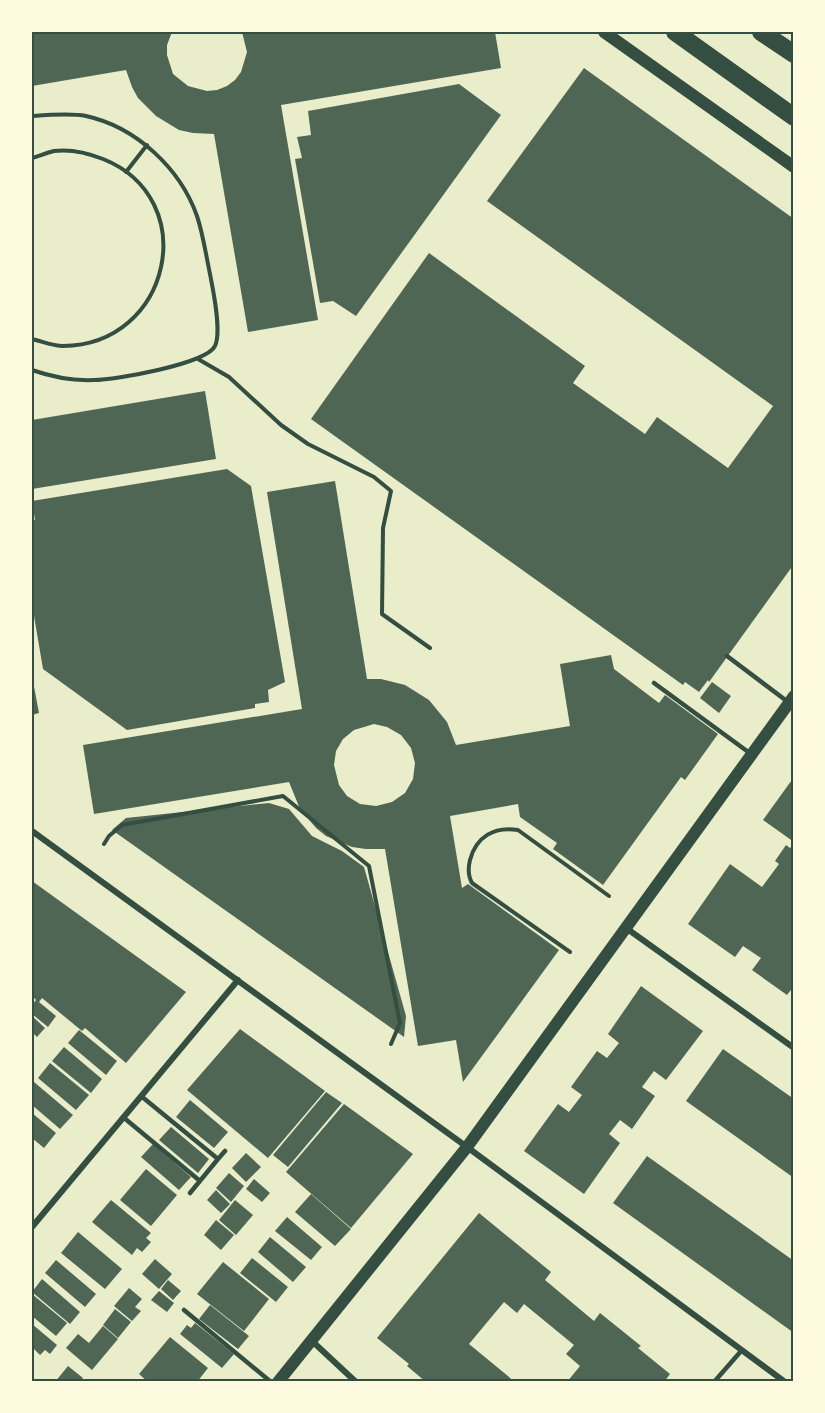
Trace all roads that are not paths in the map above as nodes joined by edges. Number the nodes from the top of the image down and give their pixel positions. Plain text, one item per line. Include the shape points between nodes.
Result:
1 (604, 32) edge
2 (675, 32) edge
3 (762, 32) edge
4 (794, 54) edge
5 (794, 117) edge
6 (794, 167) edge
7 (728, 656) dead end
8 (654, 683) dead end
9 (791, 699) edge
10 (751, 754) junction
11 (32, 831) edge
12 (626, 928) junction
13 (238, 980) junction
14 (794, 1047) edge
15 (141, 1096) junction
16 (123, 1117) junction
17 (467, 1147) junction
18 (225, 1151) dead end
19 (218, 1159) junction
20 (200, 1181) junction
21 (190, 1193) dead end
22 (32, 1227) edge
23 (184, 1310) dead end
24 (312, 1341) junction
25 (742, 1350) junction
26 (272, 1382) edge
27 (278, 1382) edge
28 (356, 1382) edge
29 (714, 1382) edge
30 (785, 1382) edge

1 - 6 main road
2 - 5 highway
3 - 4 highway
7 - 9 lane
8 - 10 lane
9 - 10 main road
10 - 12 main road
11 - 13 street
12 - 14 street
12 - 17 main road
13 - 15 street
13 - 17 street
15 - 16 street
15 - 19 lane
16 - 20 lane
16 - 22 street
17 - 24 main road
17 - 25 street
18 - 19 lane
19 - 20 lane
20 - 21 lane
23 - 26 lane
24 - 27 main road
24 - 28 street
25 - 29 lane
25 - 30 street

